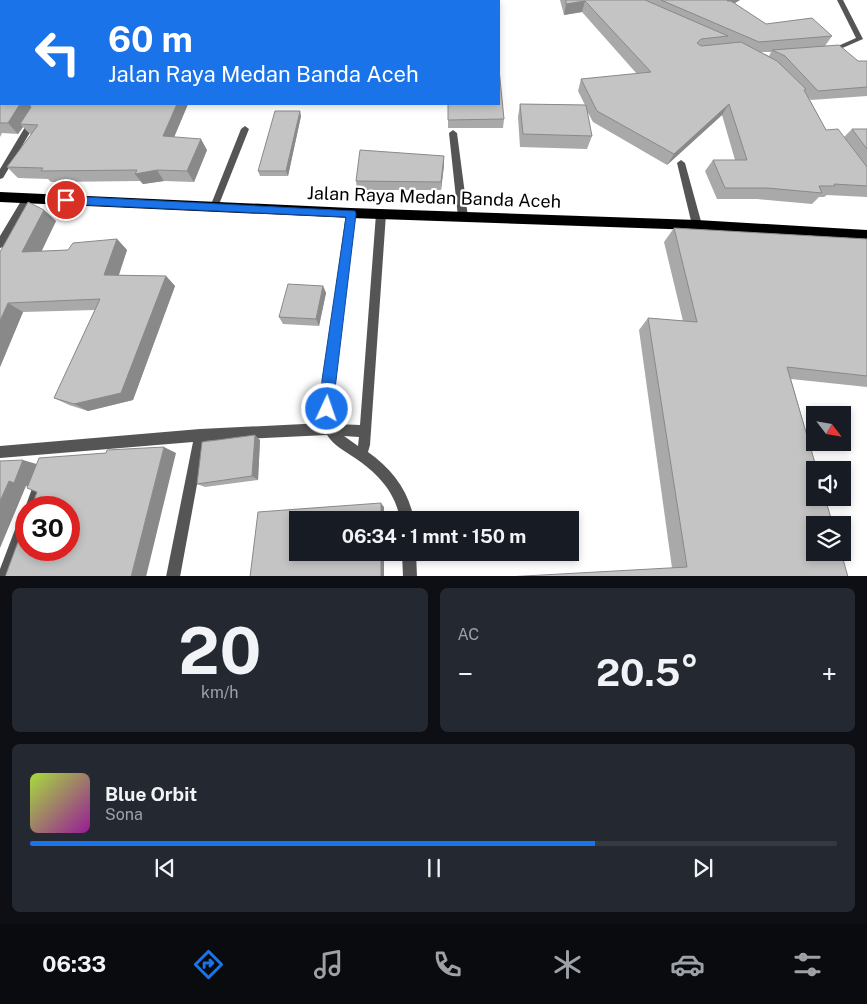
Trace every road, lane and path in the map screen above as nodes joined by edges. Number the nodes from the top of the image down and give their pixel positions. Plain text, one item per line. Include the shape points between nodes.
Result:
1 (840, 0) edge
2 (864, 41) edge
3 (821, 52) edge
4 (36, 117) edge
5 (245, 130) dead end
6 (453, 133) edge
7 (681, 163) edge
8 (0, 176) edge
9 (0, 197) edge
10 (26, 198) junction
11 (214, 206) junction
12 (351, 214) junction
13 (380, 214) junction
14 (463, 217) junction
15 (697, 225) junction
16 (867, 236) edge
17 (0, 244) edge
18 (330, 429) junction
19 (364, 431) junction
20 (200, 435) junction
21 (54, 448) junction
22 (0, 452) edge
23 (361, 455) junction
24 (36, 496) edge
25 (405, 511) edge
26 (15, 548) edge
27 (409, 561) edge
28 (4, 576) edge
29 (173, 576) edge
30 (410, 576) edge

1 - 2 street
2 - 3 street
4 - 8 street
5 - 11 street
6 - 14 street
7 - 15 street
9 - 10 highway, Jalan Raya Medan Banda Aceh
10 - 11 highway, Jalan Raya Medan Banda Aceh
10 - 17 street
11 - 12 highway, Jalan Raya Medan Banda Aceh
12 - 13 highway, Jalan Raya Medan Banda Aceh
12 - 18 street via 329,380 327,409
13 - 14 highway, Jalan Raya Medan Banda Aceh
13 - 19 street
14 - 15 highway, Jalan Raya Medan Banda Aceh
15 - 16 highway, Jalan Raya Medan Banda Aceh
18 - 19 street
18 - 20 street
18 - 23 street
19 - 23 street
20 - 21 street
20 - 29 street
21 - 22 street
21 - 24 street
23 - 25 street via 388,477
26 - 28 street
27 - 30 street

